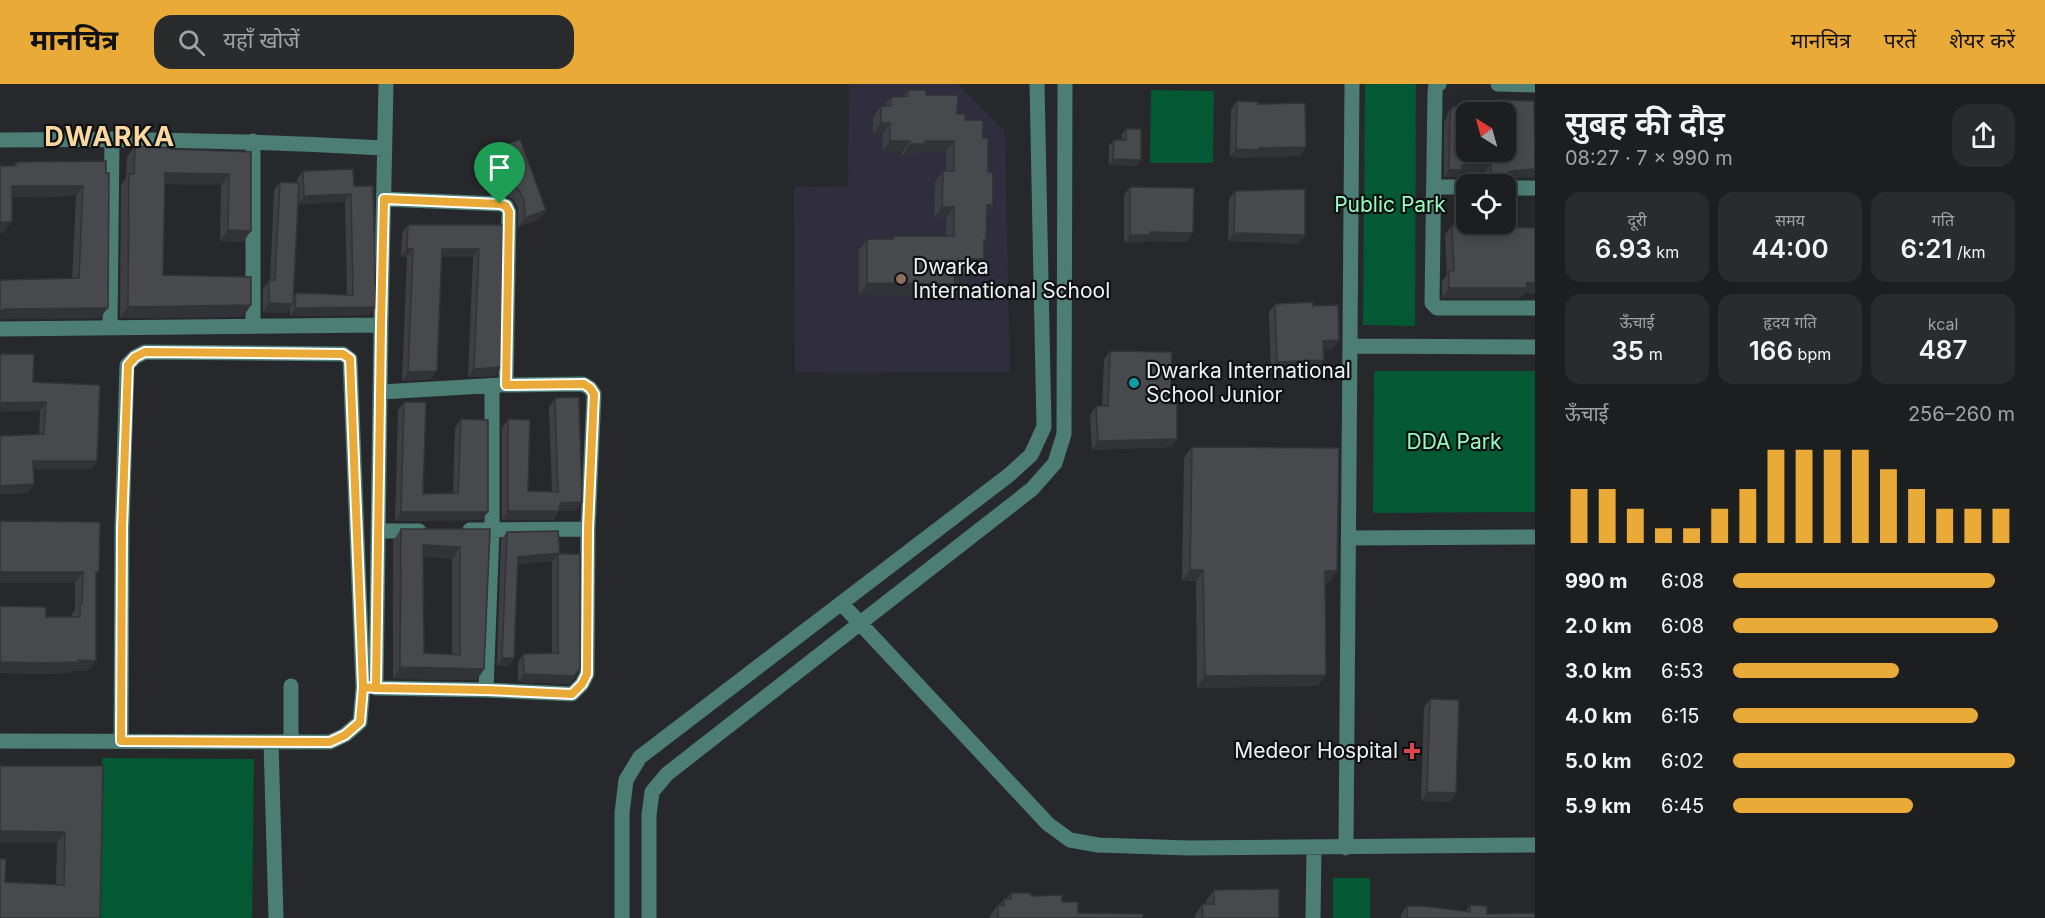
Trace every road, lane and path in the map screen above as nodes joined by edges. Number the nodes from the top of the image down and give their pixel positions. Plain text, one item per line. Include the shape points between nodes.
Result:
1 (386, 84) edge
2 (1037, 84) edge
3 (1065, 84) edge
4 (1352, 84) edge
5 (1439, 84) edge
6 (1498, 84) edge
7 (1535, 85) edge
8 (112, 139) junction
9 (0, 140) edge
10 (253, 141) junction
11 (384, 148) junction
12 (1434, 187) junction
13 (1456, 187) edge
14 (1516, 188) edge
15 (1535, 188) edge
16 (384, 199) junction
17 (1535, 308) edge
18 (381, 325) junction
19 (253, 326) junction
20 (110, 327) junction
21 (0, 328) edge
22 (1350, 346) junction
23 (1535, 347) edge
24 (499, 386) junction
25 (381, 392) junction
26 (588, 529) junction
27 (458, 530) edge
28 (492, 530) junction
29 (378, 531) junction
30 (435, 531) edge
31 (1535, 537) edge
32 (1348, 538) junction
33 (841, 603) junction
34 (860, 624) junction
35 (291, 686) dead end
36 (369, 688) junction
37 (486, 690) junction
38 (0, 741) edge
39 (121, 741) junction
40 (271, 742) junction
41 (291, 742) junction
42 (1535, 845) edge
43 (1314, 848) junction
44 (1346, 848) junction
45 (276, 918) edge
46 (622, 918) edge
47 (649, 918) edge
48 (1313, 918) edge

1 - 11 street
2 - 33 street via 1044,427 1031,455 1009,475
3 - 34 street via 1064,434 1055,463 1032,489
4 - 22 street
5 - 12 street via 1435,92
6 - 7 street
8 - 9 street
8 - 10 street
8 - 20 street
10 - 11 street
10 - 19 street
11 - 16 street
12 - 13 street
12 - 17 street via 1432,303 1437,308
14 - 15 street
16 - 18 street
16 - 24 street via 506,206 509,212
18 - 19 street
18 - 25 street
19 - 20 street
20 - 21 street
22 - 23 street
22 - 32 street
24 - 25 street
24 - 26 street via 584,384 594,394
24 - 28 street
25 - 29 street
26 - 28 street
26 - 37 street via 587,674 582,684 572,694
27 - 28 street
28 - 37 street
29 - 30 street
29 - 36 street
31 - 32 street
32 - 44 street
33 - 34 street
33 - 46 street via 640,757 626,780 621,813
34 - 43 street via 1048,824 1070,840 1098,845 1189,848
34 - 47 street via 667,774 652,792
35 - 41 street
36 - 37 street
36 - 39 street via 350,359 343,354 145,352 128,365
36 - 41 street via 360,722 345,735 330,742
38 - 39 street
39 - 40 street
40 - 41 street
40 - 45 street
42 - 44 street
43 - 44 street
43 - 48 street

